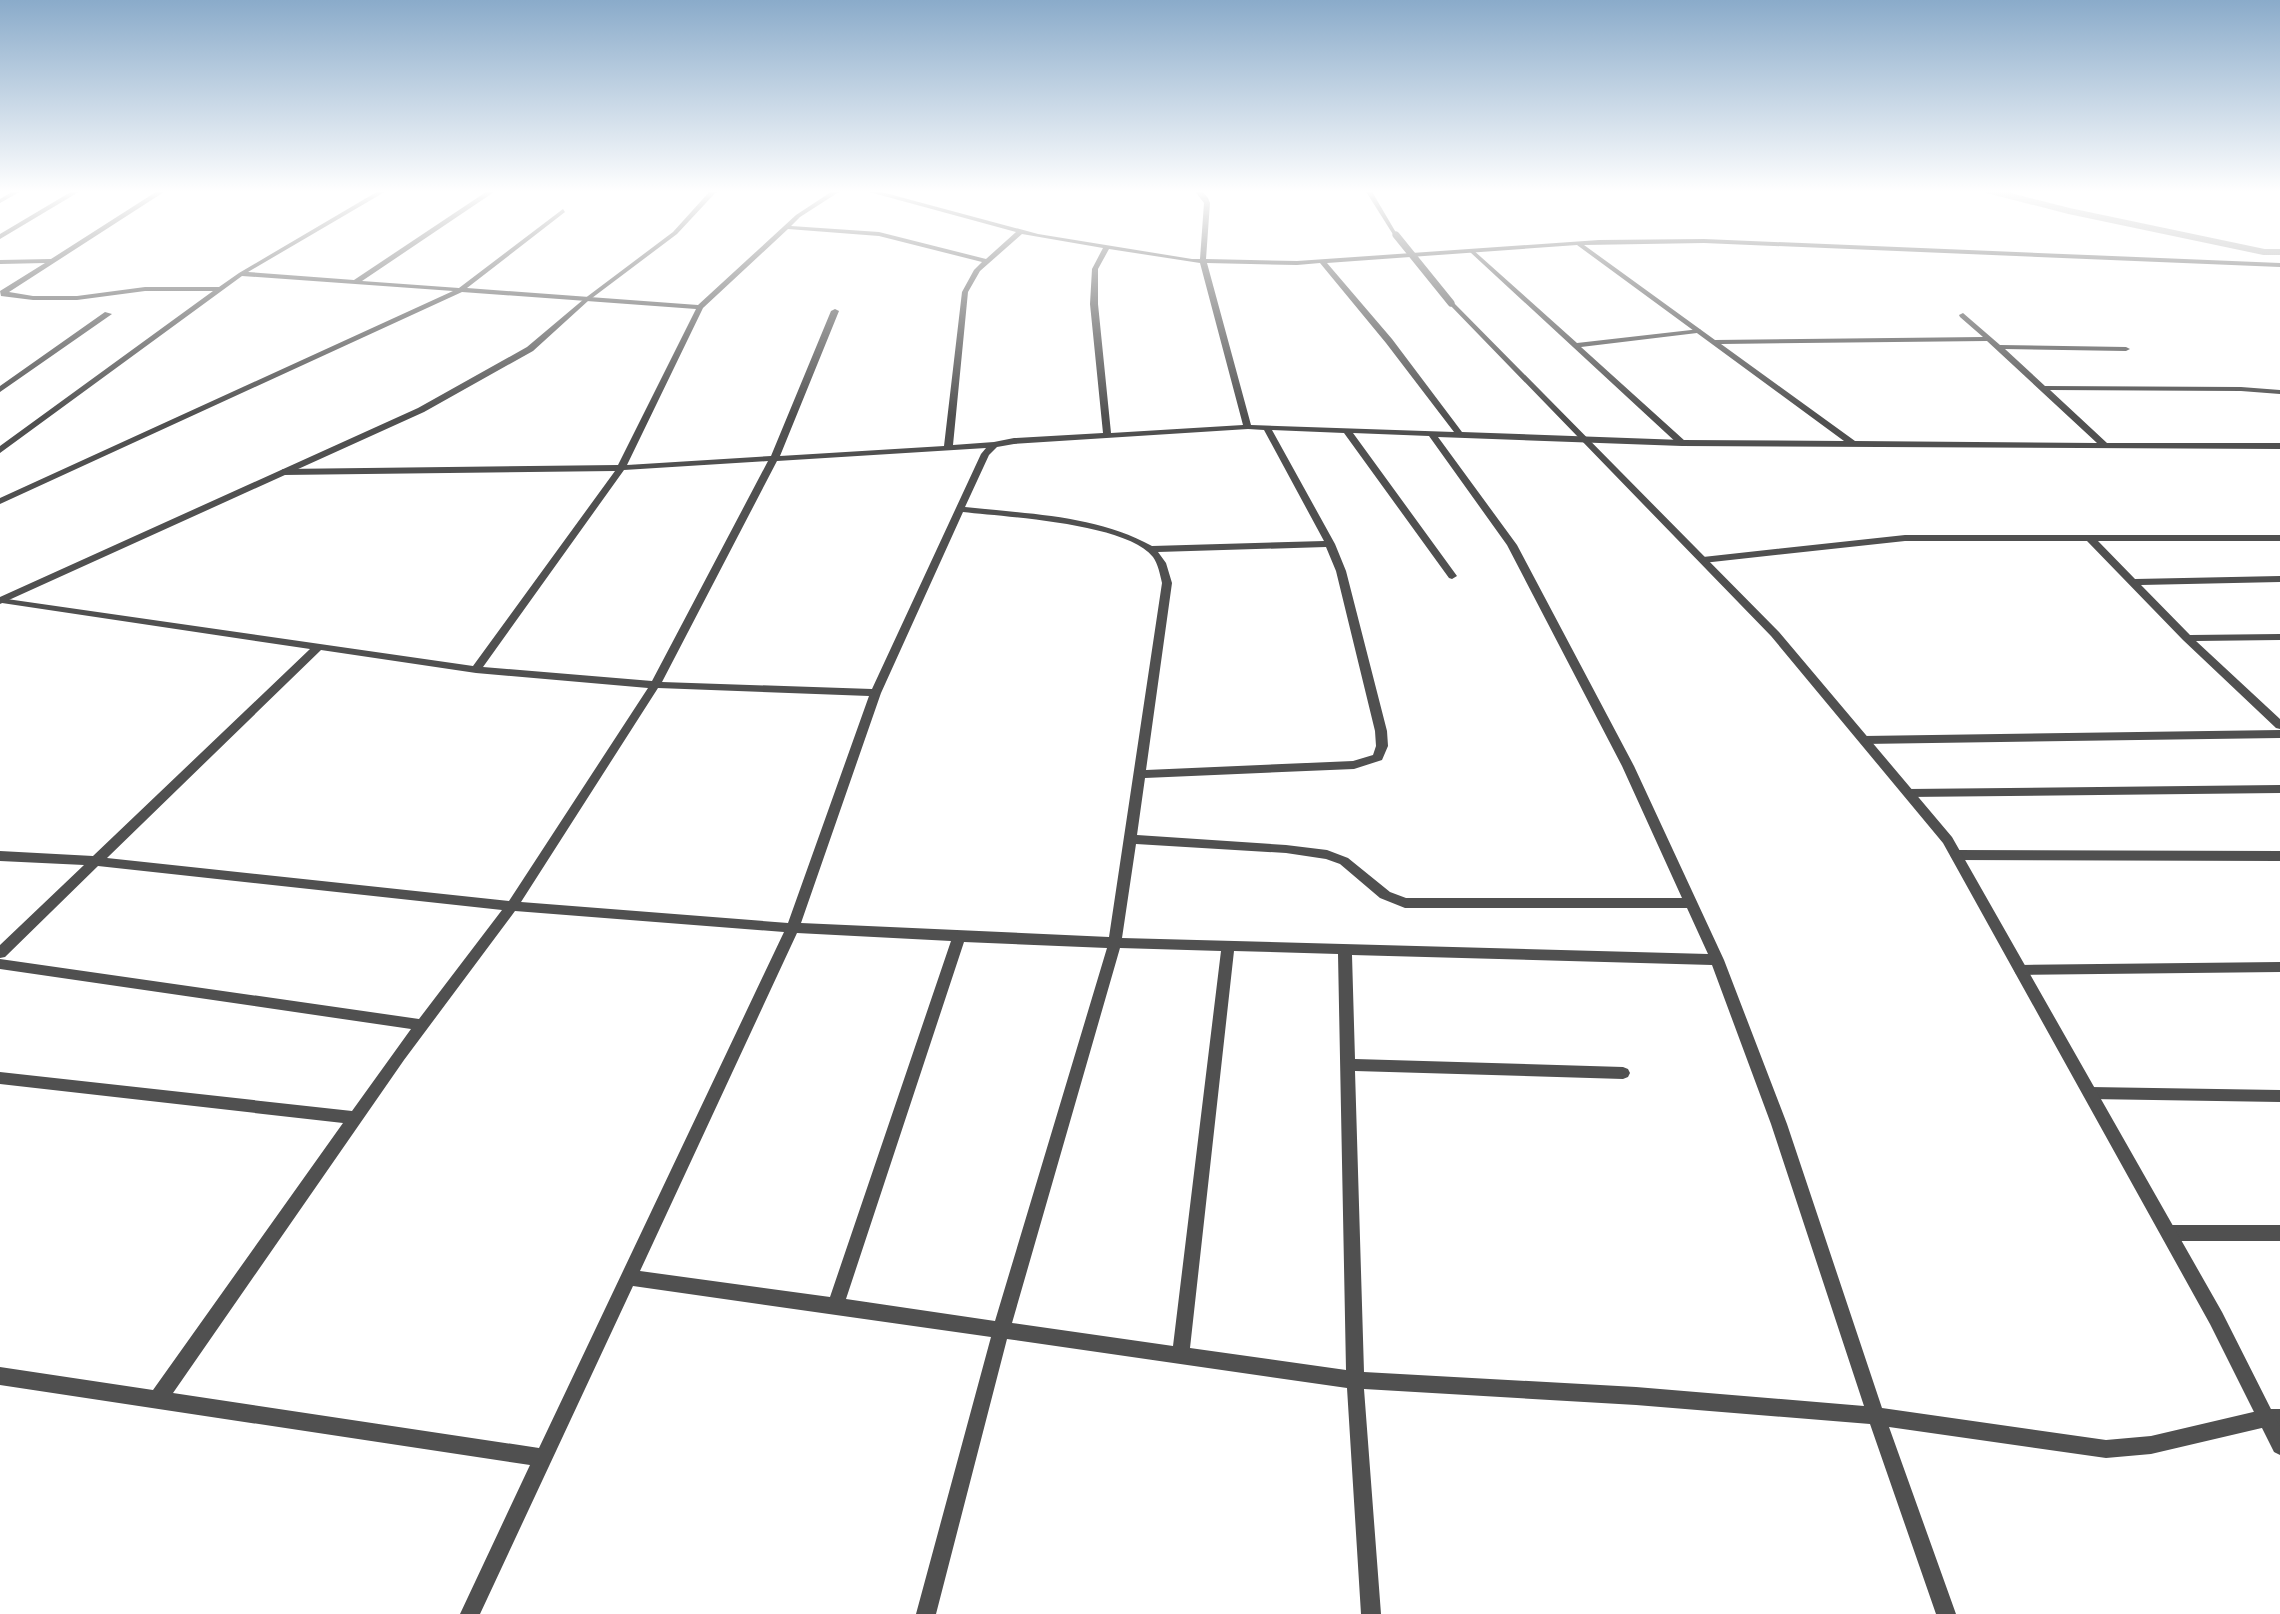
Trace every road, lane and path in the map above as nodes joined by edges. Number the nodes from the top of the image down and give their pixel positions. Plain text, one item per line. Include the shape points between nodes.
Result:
1 (45, 265) edge
2 (256, 265) edge
3 (381, 265) edge
4 (492, 265) edge
5 (632, 265) edge
6 (745, 265) edge
7 (982, 265) edge
8 (1097, 265) edge
9 (1204, 265) edge
10 (1326, 265) edge
11 (1421, 265) edge
12 (1488, 265) edge
13 (1609, 265) edge
14 (241, 274) junction
15 (354, 283) junction
16 (218, 290) junction
17 (459, 291) junction
18 (1, 294) edge
19 (586, 300) junction
20 (700, 307) junction
21 (835, 310) dead end
22 (108, 314) dead end
23 (1963, 315) dead end
24 (1697, 331) junction
25 (1990, 339) junction
26 (1712, 342) junction
27 (1575, 345) junction
28 (1998, 347) junction
29 (2126, 349) dead end
30 (2042, 388) junction
31 (0, 390) edge
32 (2280, 392) edge
33 (1248, 427) junction
34 (1267, 428) junction
35 (1347, 431) junction
36 (1431, 434) junction
37 (1107, 435) junction
38 (1460, 435) junction
39 (1587, 439) junction
40 (1682, 442) junction
41 (1852, 443) junction
42 (994, 445) junction
43 (2105, 445) junction
44 (2280, 446) edge
45 (948, 448) junction
46 (0, 450) edge
47 (774, 459) junction
48 (621, 468) junction
49 (283, 472) junction
50 (0, 501) edge
51 (960, 509) junction
52 (2090, 538) junction
53 (2280, 538) edge
54 (1330, 544) junction
55 (1150, 549) junction
56 (1703, 560) junction
57 (1452, 576) dead end
58 (2280, 579) edge
59 (2132, 582) junction
60 (1, 600) edge
61 (2280, 637) edge
62 (2187, 638) junction
63 (318, 647) junction
64 (476, 670) junction
65 (656, 685) junction
66 (876, 693) junction
67 (2280, 725) edge
68 (2280, 734) edge
69 (1864, 740) junction
70 (1139, 774) junction
71 (2280, 789) edge
72 (1908, 793) junction
73 (1130, 839) junction
74 (1956, 855) junction
75 (0, 856) edge
76 (2280, 856) edge
77 (96, 861) junction
78 (1691, 903) junction
79 (512, 906) junction
80 (793, 928) junction
81 (959, 936) junction
82 (1115, 943) junction
83 (1228, 946) junction
84 (1345, 949) junction
85 (0, 953) edge
86 (1717, 960) junction
87 (0, 964) edge
88 (2280, 967) edge
89 (2021, 970) junction
90 (423, 1025) junction
91 (1348, 1065) junction
92 (1623, 1073) dead end
93 (0, 1078) edge
94 (2090, 1093) junction
95 (2280, 1096) edge
96 (356, 1118) junction
97 (2169, 1233) junction
98 (2280, 1233) edge
99 (629, 1276) junction
100 (835, 1306) junction
101 (1001, 1329) junction
102 (1181, 1355) junction
103 (0, 1376) edge
104 (1355, 1380) junction
105 (158, 1399) junction
106 (1876, 1416) junction
107 (2273, 1418) edge
108 (2280, 1446) edge
109 (543, 1458) junction
110 (470, 1614) edge
111 (926, 1614) edge
112 (1371, 1614) edge
113 (1946, 1614) edge

1 - 18 street
2 - 14 street
3 - 15 street
4 - 17 street
5 - 19 street
6 - 20 street
7 - 45 street via 964,292
8 - 37 street via 1094,304
9 - 33 street
10 - 38 street
11 - 39 street, bridge via 1452,303
12 - 27 street
13 - 24 street
14 - 15 street
14 - 16 street
15 - 17 street
16 - 18 street via 145,289 77,298
16 - 46 street
17 - 19 street
17 - 50 street
19 - 20 street
19 - 49 street via 530,349 487,375 421,410
20 - 48 street
21 - 47 street
22 - 31 street
23 - 25 street
24 - 26 street
24 - 27 street
25 - 26 street
25 - 28 street
26 - 41 street
27 - 40 street
28 - 29 street
28 - 30 street
30 - 32 street
30 - 43 street
33 - 34 street
33 - 37 street
34 - 35 street
34 - 54 street
35 - 36 street
35 - 57 street
36 - 38 street
36 - 78 street via 1512,545 1628,766
37 - 42 street
38 - 39 street
39 - 40 street
39 - 56 street
40 - 41 street
41 - 43 street
42 - 45 street
42 - 51 street via 985,454
43 - 44 street
45 - 47 street
47 - 48 street
47 - 65 street
48 - 49 street
48 - 64 street
49 - 60 street
51 - 55 street via 1090,526 1131,538
51 - 66 street
52 - 53 street
52 - 56 street via 1905,538
52 - 59 street
54 - 55 street
54 - 70 street via 1341,571 1375,704 1383,746 1378,756 1354,765
55 - 70 street via 1164,566 1167,583
56 - 69 street via 1775,634
58 - 59 street
59 - 62 street
60 - 63 street
61 - 62 street
62 - 67 street
63 - 64 street
63 - 77 street
64 - 65 street
65 - 66 street
65 - 79 street
66 - 80 street
68 - 69 street
69 - 72 street
70 - 73 street
71 - 72 street
72 - 74 street
73 - 78 street via 1327,855 1344,861 1385,895 1405,903
73 - 82 street
74 - 76 street
74 - 89 street
75 - 77 street
77 - 79 street
77 - 85 street
78 - 86 street
79 - 80 street
79 - 90 street
80 - 81 street
80 - 99 street
81 - 82 street
81 - 100 street
82 - 83 street
82 - 101 street
83 - 84 street
83 - 102 street
84 - 86 street
84 - 91 street
86 - 106 street via 1779,1124
87 - 90 street
88 - 89 street
89 - 94 street
90 - 96 street
91 - 92 street
91 - 104 street
93 - 96 street
94 - 95 street
94 - 97 street
96 - 105 street
97 - 98 street
97 - 107 street
99 - 100 street
99 - 109 street
100 - 101 street
101 - 102 street
101 - 111 street
102 - 104 street
103 - 105 street
104 - 106 street via 1636,1396
104 - 112 street
105 - 109 street
106 - 107 street via 2106,1449 2151,1445
106 - 113 street
107 - 108 street
109 - 110 street

